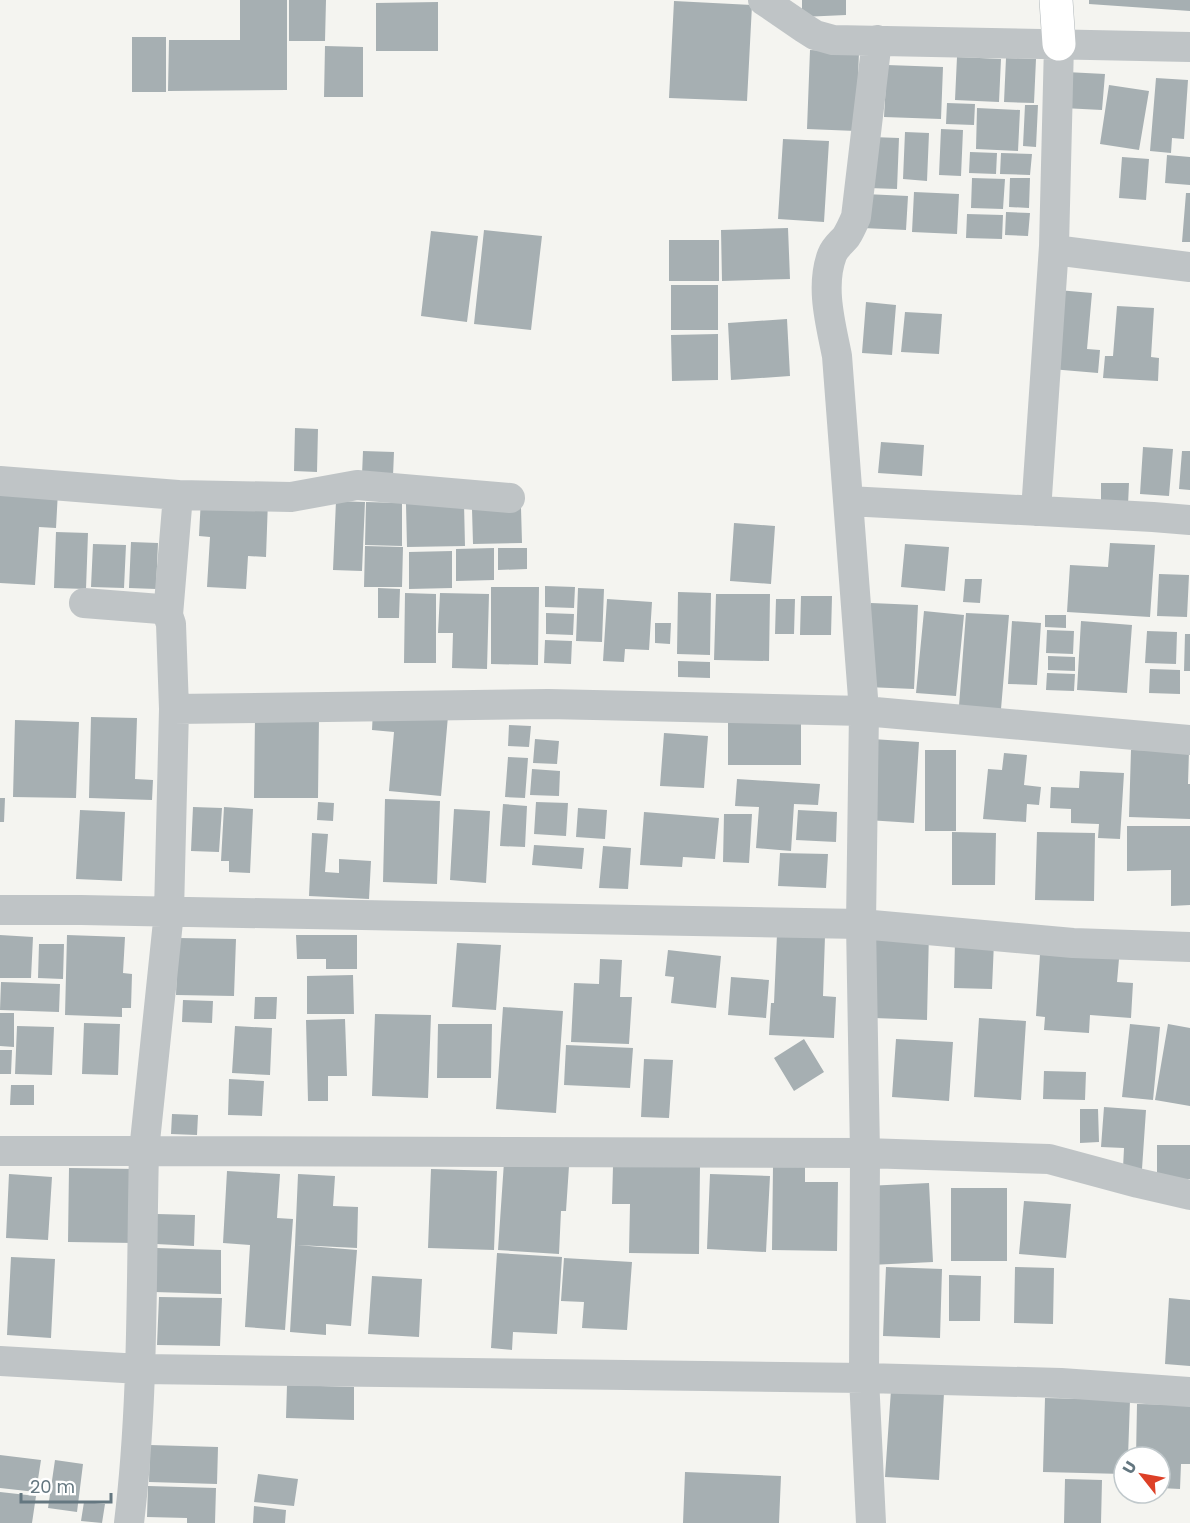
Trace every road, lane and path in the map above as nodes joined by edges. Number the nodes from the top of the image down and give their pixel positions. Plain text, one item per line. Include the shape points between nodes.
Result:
1 (1056, 0) edge
2 (774, 3) edge
3 (877, 40) junction
4 (1059, 44) junction
5 (1190, 47) edge
6 (1054, 246) junction
7 (1190, 267) edge
8 (0, 481) edge
9 (178, 495) junction
10 (510, 498) dead end
11 (848, 501) junction
12 (1036, 511) junction
13 (1190, 520) edge
14 (84, 603) dead end
15 (168, 615) junction
16 (174, 709) junction
17 (864, 711) junction
18 (1190, 740) edge
19 (0, 910) edge
20 (169, 912) junction
21 (861, 924) junction
22 (1190, 947) edge
23 (0, 1151) edge
24 (144, 1151) junction
25 (865, 1153) junction
26 (1190, 1196) edge
27 (0, 1361) edge
28 (141, 1369) junction
29 (864, 1378) junction
30 (1190, 1392) edge
31 (129, 1523) edge
32 (871, 1523) edge

1 - 4 street
2 - 3 street via 815,35 833,40
3 - 4 street
3 - 11 street via 856,217 831,256 827,292 837,356
4 - 5 street
4 - 6 street
6 - 7 street via 1062,251
6 - 12 street
8 - 9 street
9 - 10 street via 291,497 357,485
9 - 15 street
11 - 12 street
11 - 17 street
12 - 13 street
14 - 15 street via 160,609
15 - 16 street
16 - 17 street via 548,704
16 - 20 street
17 - 18 street
17 - 21 street
19 - 20 street
20 - 21 street
20 - 24 street
21 - 22 street via 1073,942
21 - 25 street
23 - 24 street
24 - 25 street
24 - 28 street
25 - 26 street via 1049,1159
25 - 29 street
27 - 28 street
28 - 29 street
28 - 31 street
29 - 30 street via 1061,1383
29 - 32 street

